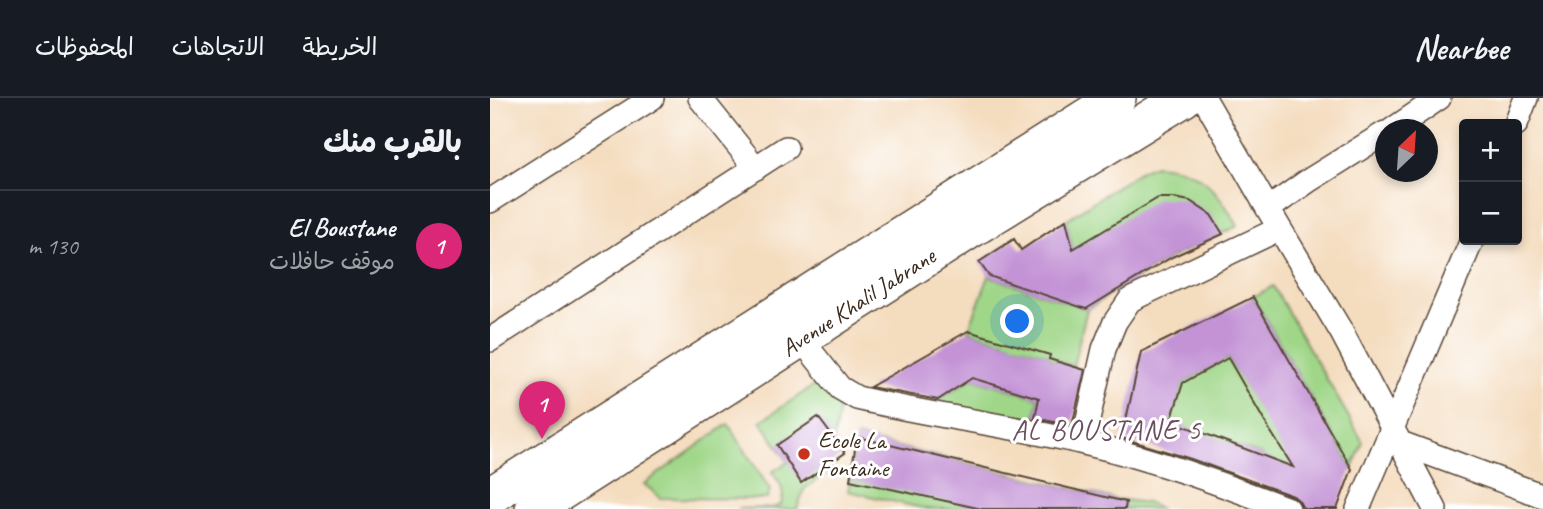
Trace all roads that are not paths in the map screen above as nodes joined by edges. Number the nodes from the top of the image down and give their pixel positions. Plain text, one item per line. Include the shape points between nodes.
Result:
1 (652, 98) edge
2 (700, 98) edge
3 (1117, 98) edge
4 (1184, 98) edge
5 (1204, 98) edge
6 (1439, 98) edge
7 (1526, 98) edge
8 (1408, 119) edge
9 (1518, 119) edge
10 (1375, 139) edge
11 (786, 148) dead end
12 (756, 168) junction
13 (490, 201) edge
14 (1273, 219) junction
15 (1470, 245) edge
16 (801, 339) junction
17 (490, 340) edge
18 (1394, 434) junction
19 (1083, 442) junction
20 (490, 496) edge
21 (1543, 496) edge
22 (537, 508) edge
23 (1288, 509) edge
24 (1358, 509) edge
25 (1435, 509) edge

1 - 13 street
2 - 12 street
3 - 20 main road, Avenue Khalil Jabrane
4 - 16 main road, Avenue Khalil Jabrane
5 - 14 street
6 - 8 street
7 - 9 street
10 - 14 street via 1308,181
11 - 12 street
12 - 17 street
14 - 18 street via 1341,331
14 - 19 street via 1130,300 1104,349
15 - 18 street
16 - 19 street via 840,388 857,398
16 - 22 main road, Avenue Khalil Jabrane
18 - 21 street
18 - 24 street
18 - 25 street
19 - 23 street via 1183,469

